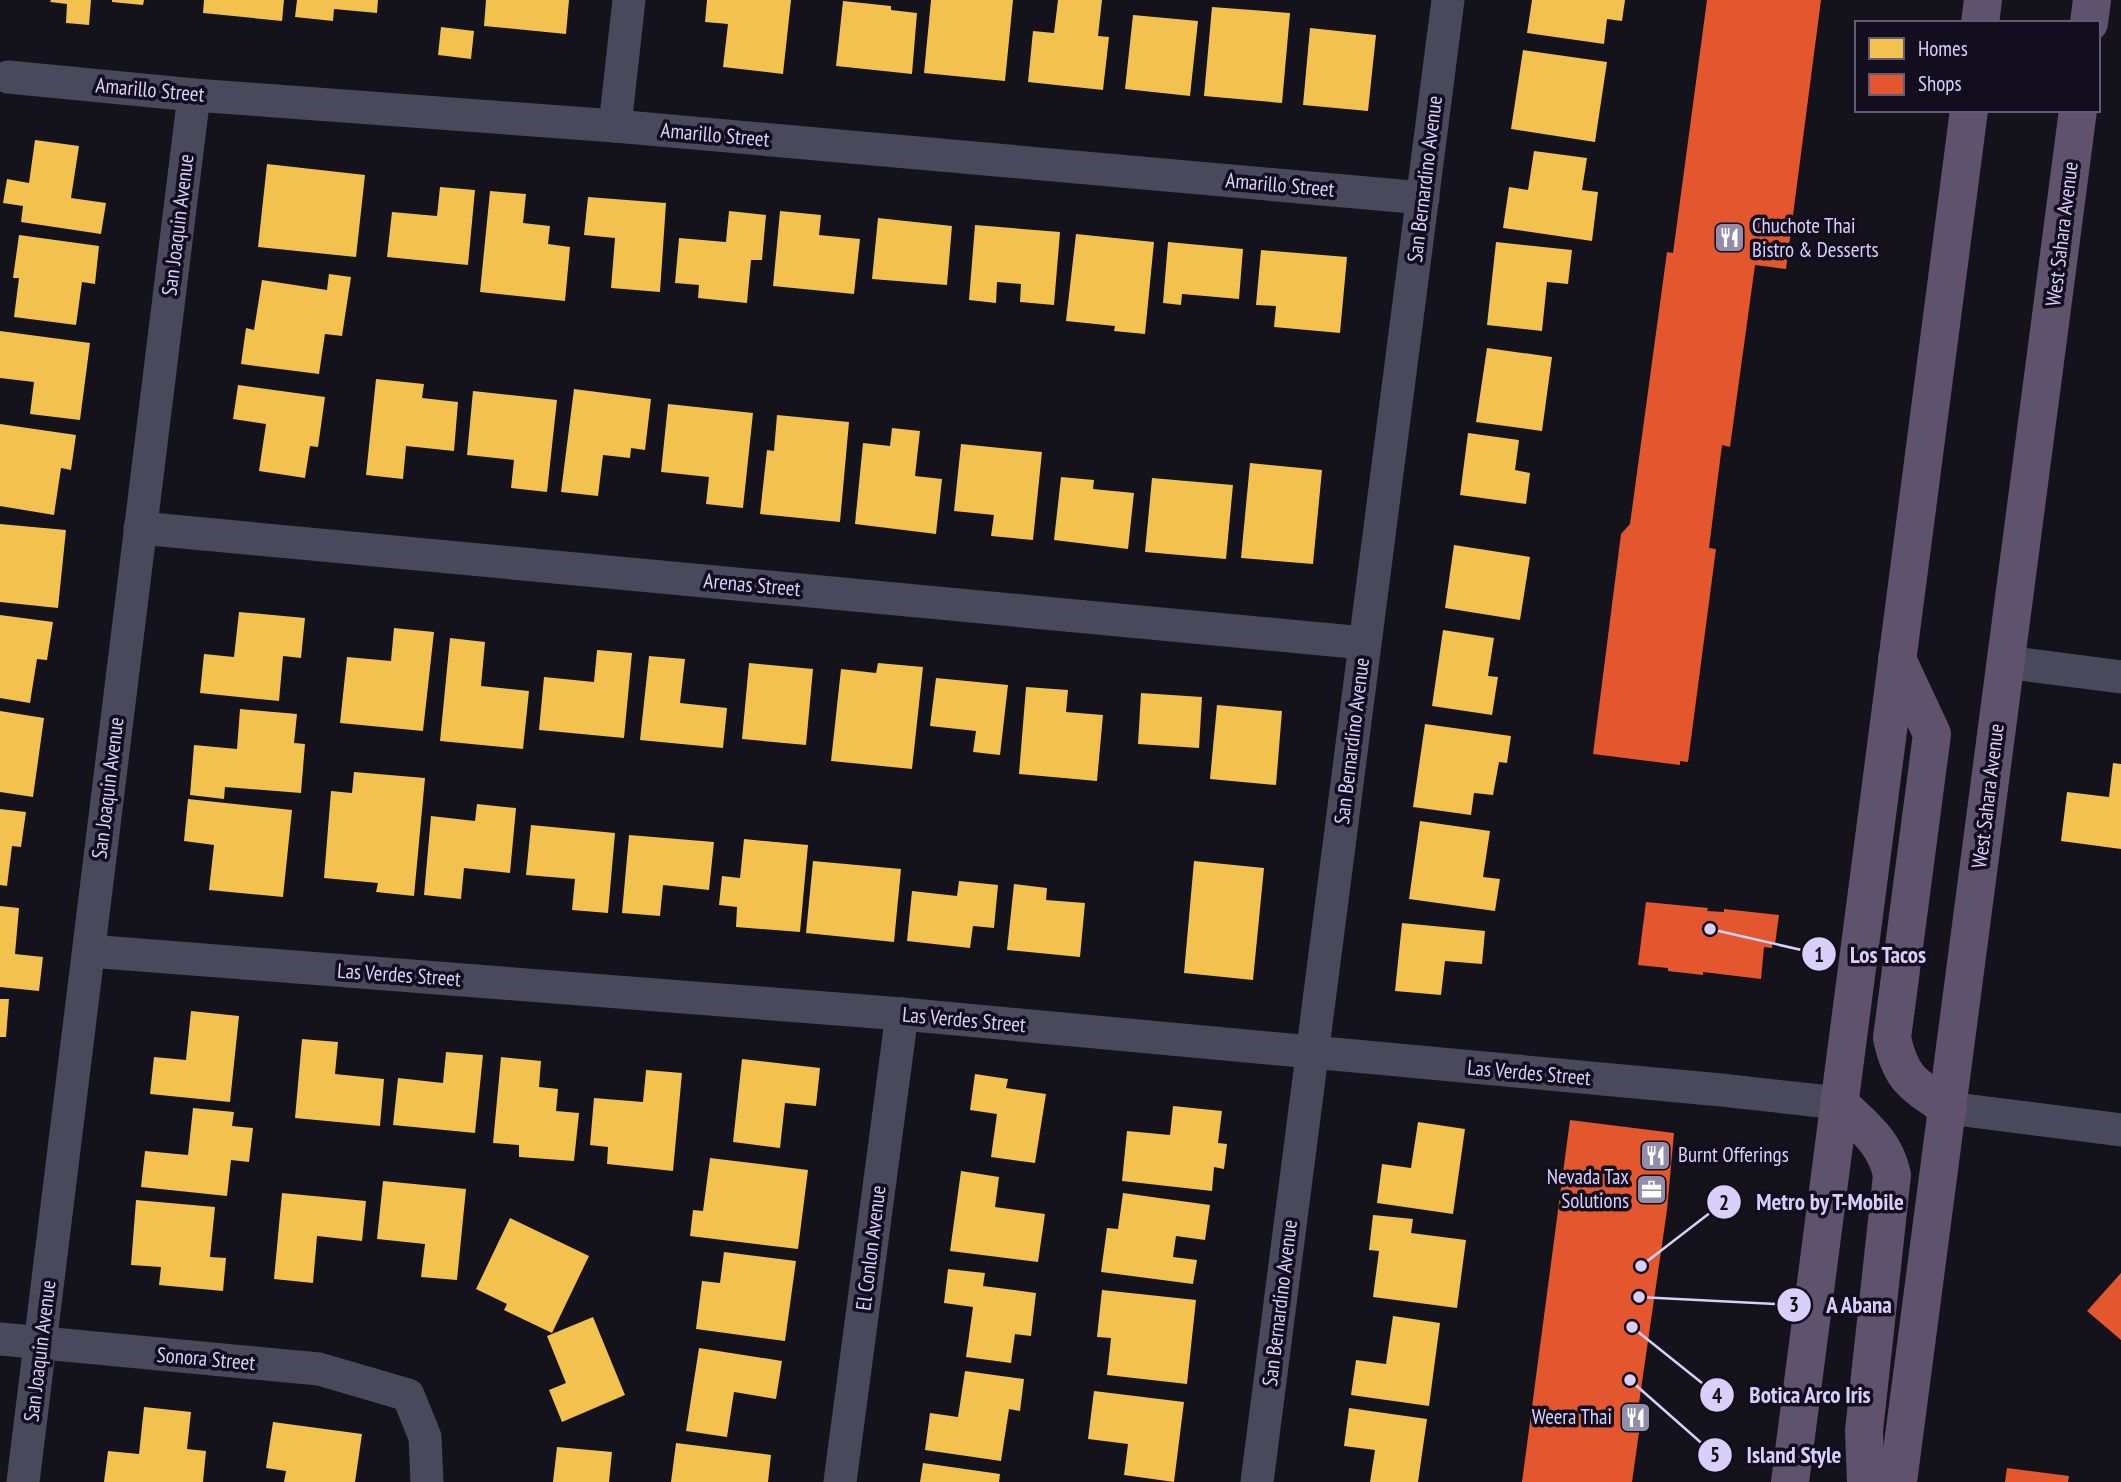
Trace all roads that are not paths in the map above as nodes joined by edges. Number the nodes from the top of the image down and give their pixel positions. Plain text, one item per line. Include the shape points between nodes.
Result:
1 (629, 0) edge
2 (1448, 0) edge
3 (1983, 0) edge
4 (2092, 0) edge
5 (1980, 21) edge
6 (2090, 21) edge
7 (8, 77) dead end
8 (194, 94) junction
9 (1969, 112) edge
10 (2078, 112) edge
11 (615, 126) junction
12 (1423, 198) junction
13 (140, 528) junction
14 (1364, 643) junction
15 (1897, 659) junction
16 (2005, 662) junction
17 (2121, 677) edge
18 (89, 951) junction
19 (902, 1014) junction
20 (1313, 1052) junction
21 (1839, 1103) junction
22 (1948, 1108) junction
23 (2121, 1130) edge
24 (0, 1339) edge
25 (40, 1343) junction
26 (23, 1482) edge
27 (427, 1482) edge
28 (840, 1482) edge
29 (1257, 1482) edge
30 (1790, 1482) edge
31 (1866, 1482) edge
32 (1898, 1482) edge

1 - 11 street
2 - 12 street, San Bernardino Avenue
3 - 5 main road
4 - 6 main road
7 - 8 street, Amarillo Street
8 - 11 street, Amarillo Street
8 - 13 street, San Joaquin Avenue
9 - 15 main road
10 - 16 main road, West Sahara Avenue
11 - 12 street, Amarillo Street
12 - 14 street, San Bernardino Avenue
13 - 14 street, Arenas Street
13 - 18 street, San Joaquin Avenue
14 - 20 street, San Bernardino Avenue
15 - 21 main road
15 - 22 main road via 1932,734 1892,1038 1897,1060 1910,1083
16 - 17 street
16 - 22 main road, West Sahara Avenue
18 - 19 street, Las Verdes Street
18 - 25 street, San Joaquin Avenue
19 - 20 street, Las Verdes Street
19 - 28 street, El Conlon Avenue
20 - 21 street, Las Verdes Street
20 - 29 street, San Bernardino Avenue
21 - 30 main road
21 - 31 main road via 1877,1141 1888,1156 1892,1175 1864,1431
22 - 23 street
22 - 32 main road, West Sahara Avenue
24 - 25 street, Sonora Street
25 - 26 street, San Joaquin Avenue
25 - 27 street, Sonora Street via 318,1369 408,1395 425,1437

